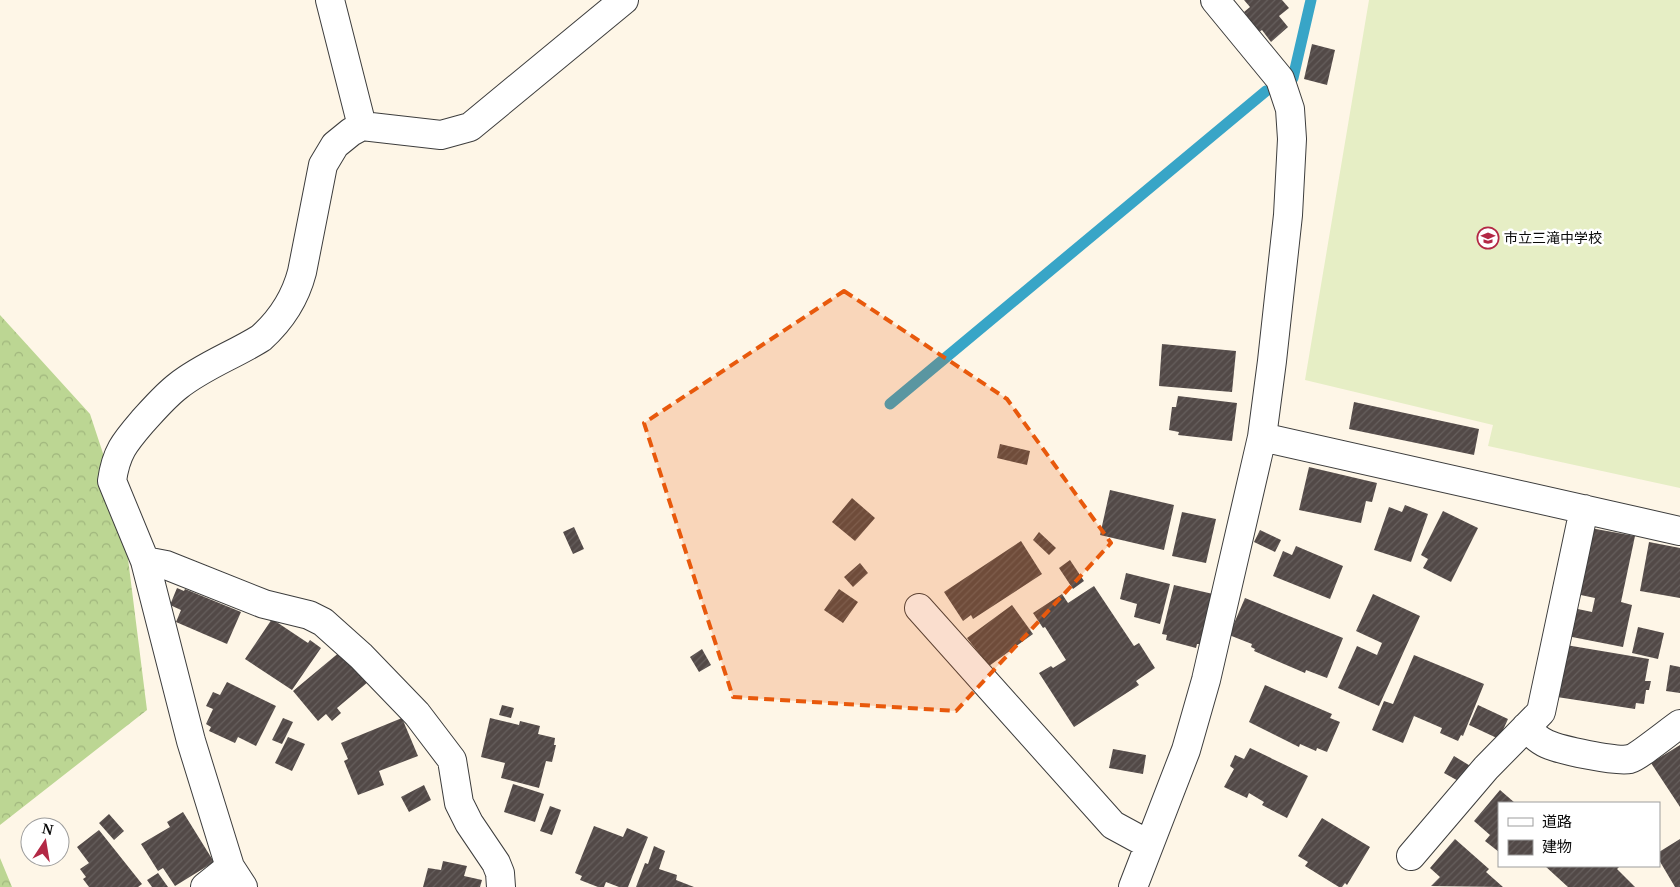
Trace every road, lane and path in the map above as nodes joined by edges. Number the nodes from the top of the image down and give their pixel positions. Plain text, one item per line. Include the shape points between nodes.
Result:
1 (330, 0) edge
2 (624, 0) edge
3 (1215, 0) edge
4 (362, 126) junction
5 (1262, 437) junction
6 (1584, 509) junction
7 (1680, 531) edge
8 (145, 561) junction
9 (919, 608) dead end
10 (1680, 724) edge
11 (1526, 727) junction
12 (1148, 844) junction
13 (1411, 856) dead end
14 (237, 877) edge
15 (205, 887) edge
16 (501, 887) edge
17 (1133, 887) edge

1 - 4 street
2 - 4 street via 470,127 441,135
3 - 5 street via 1280,79 1290,109 1292,139 1288,216
4 - 8 street via 335,145 323,165 300,282 288,307 271,330 178,385 118,455 112,481
5 - 6 street
5 - 12 street via 1196,718
6 - 7 street
6 - 11 street via 1544,702 1541,712
8 - 14 street via 191,741
8 - 16 street via 166,565 264,604 323,622 361,656 416,714 452,760 459,803 496,864
9 - 12 street via 1113,825
10 - 11 street via 1631,759 1563,750 1541,740
11 - 13 street via 1486,768
12 - 17 street
14 - 15 street

